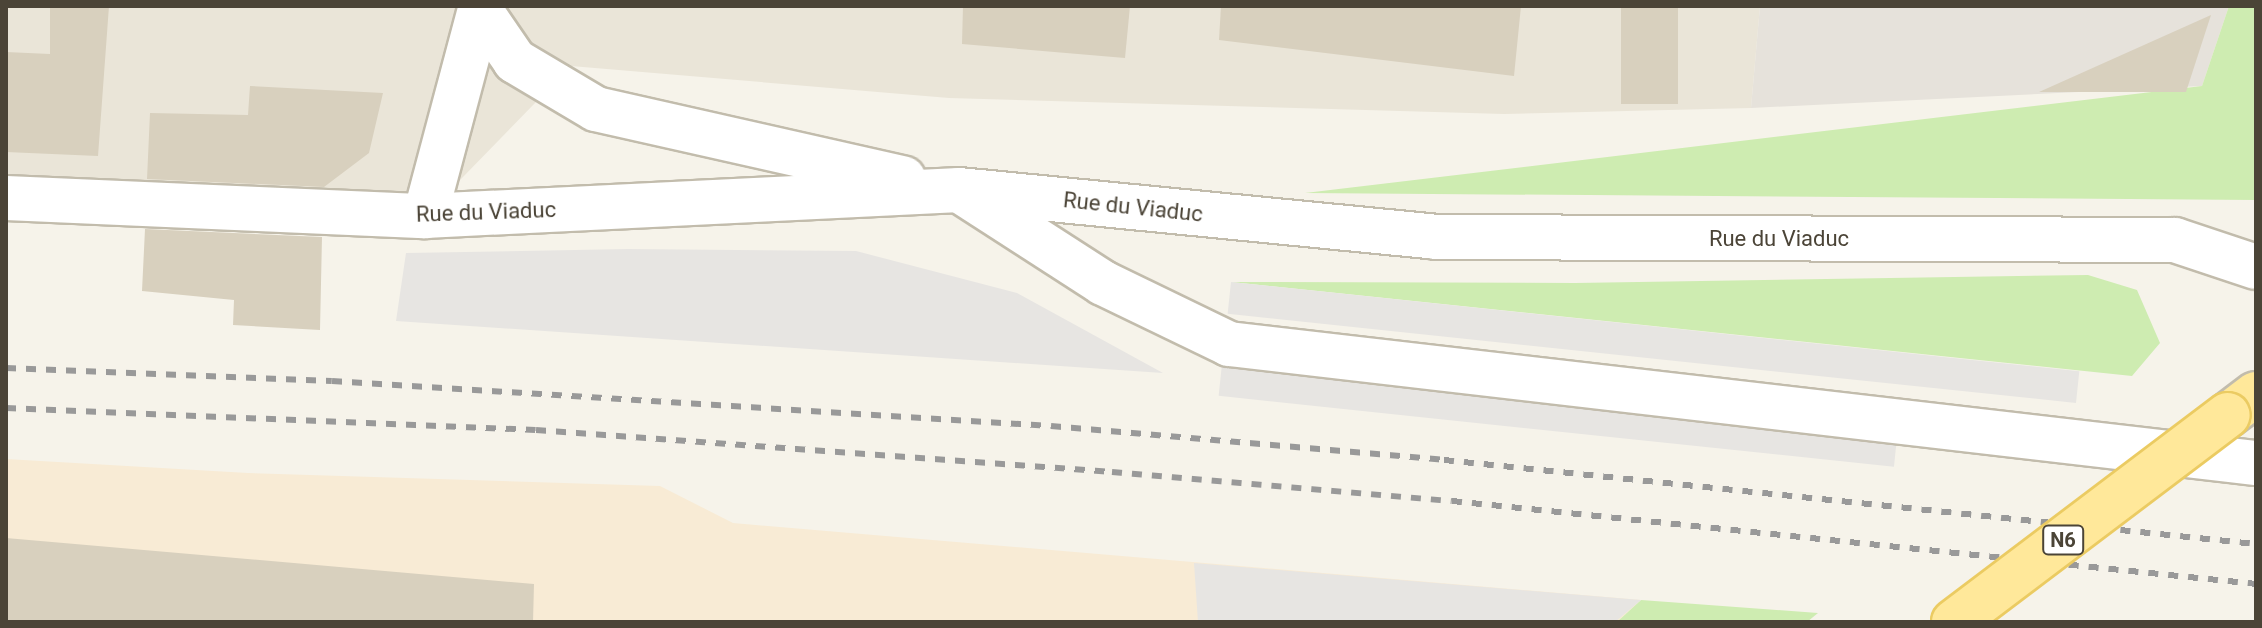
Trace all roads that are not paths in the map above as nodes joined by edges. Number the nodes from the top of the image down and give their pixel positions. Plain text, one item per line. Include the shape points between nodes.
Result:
1 (481, 8) edge
2 (959, 190) junction
3 (6, 198) edge
4 (425, 216) junction
5 (2256, 267) edge
6 (2242, 405) edge
7 (2256, 463) edge
8 (1954, 622) edge

1 - 2 street via 515,61 596,109
1 - 4 street
2 - 4 street, Rue du Viaduc
2 - 5 street, Rue du Viaduc via 1435,237 2175,240
2 - 7 street via 1103,283 1229,344
3 - 4 street, Rue du Viaduc
6 - 8 main road, N6, bridge

